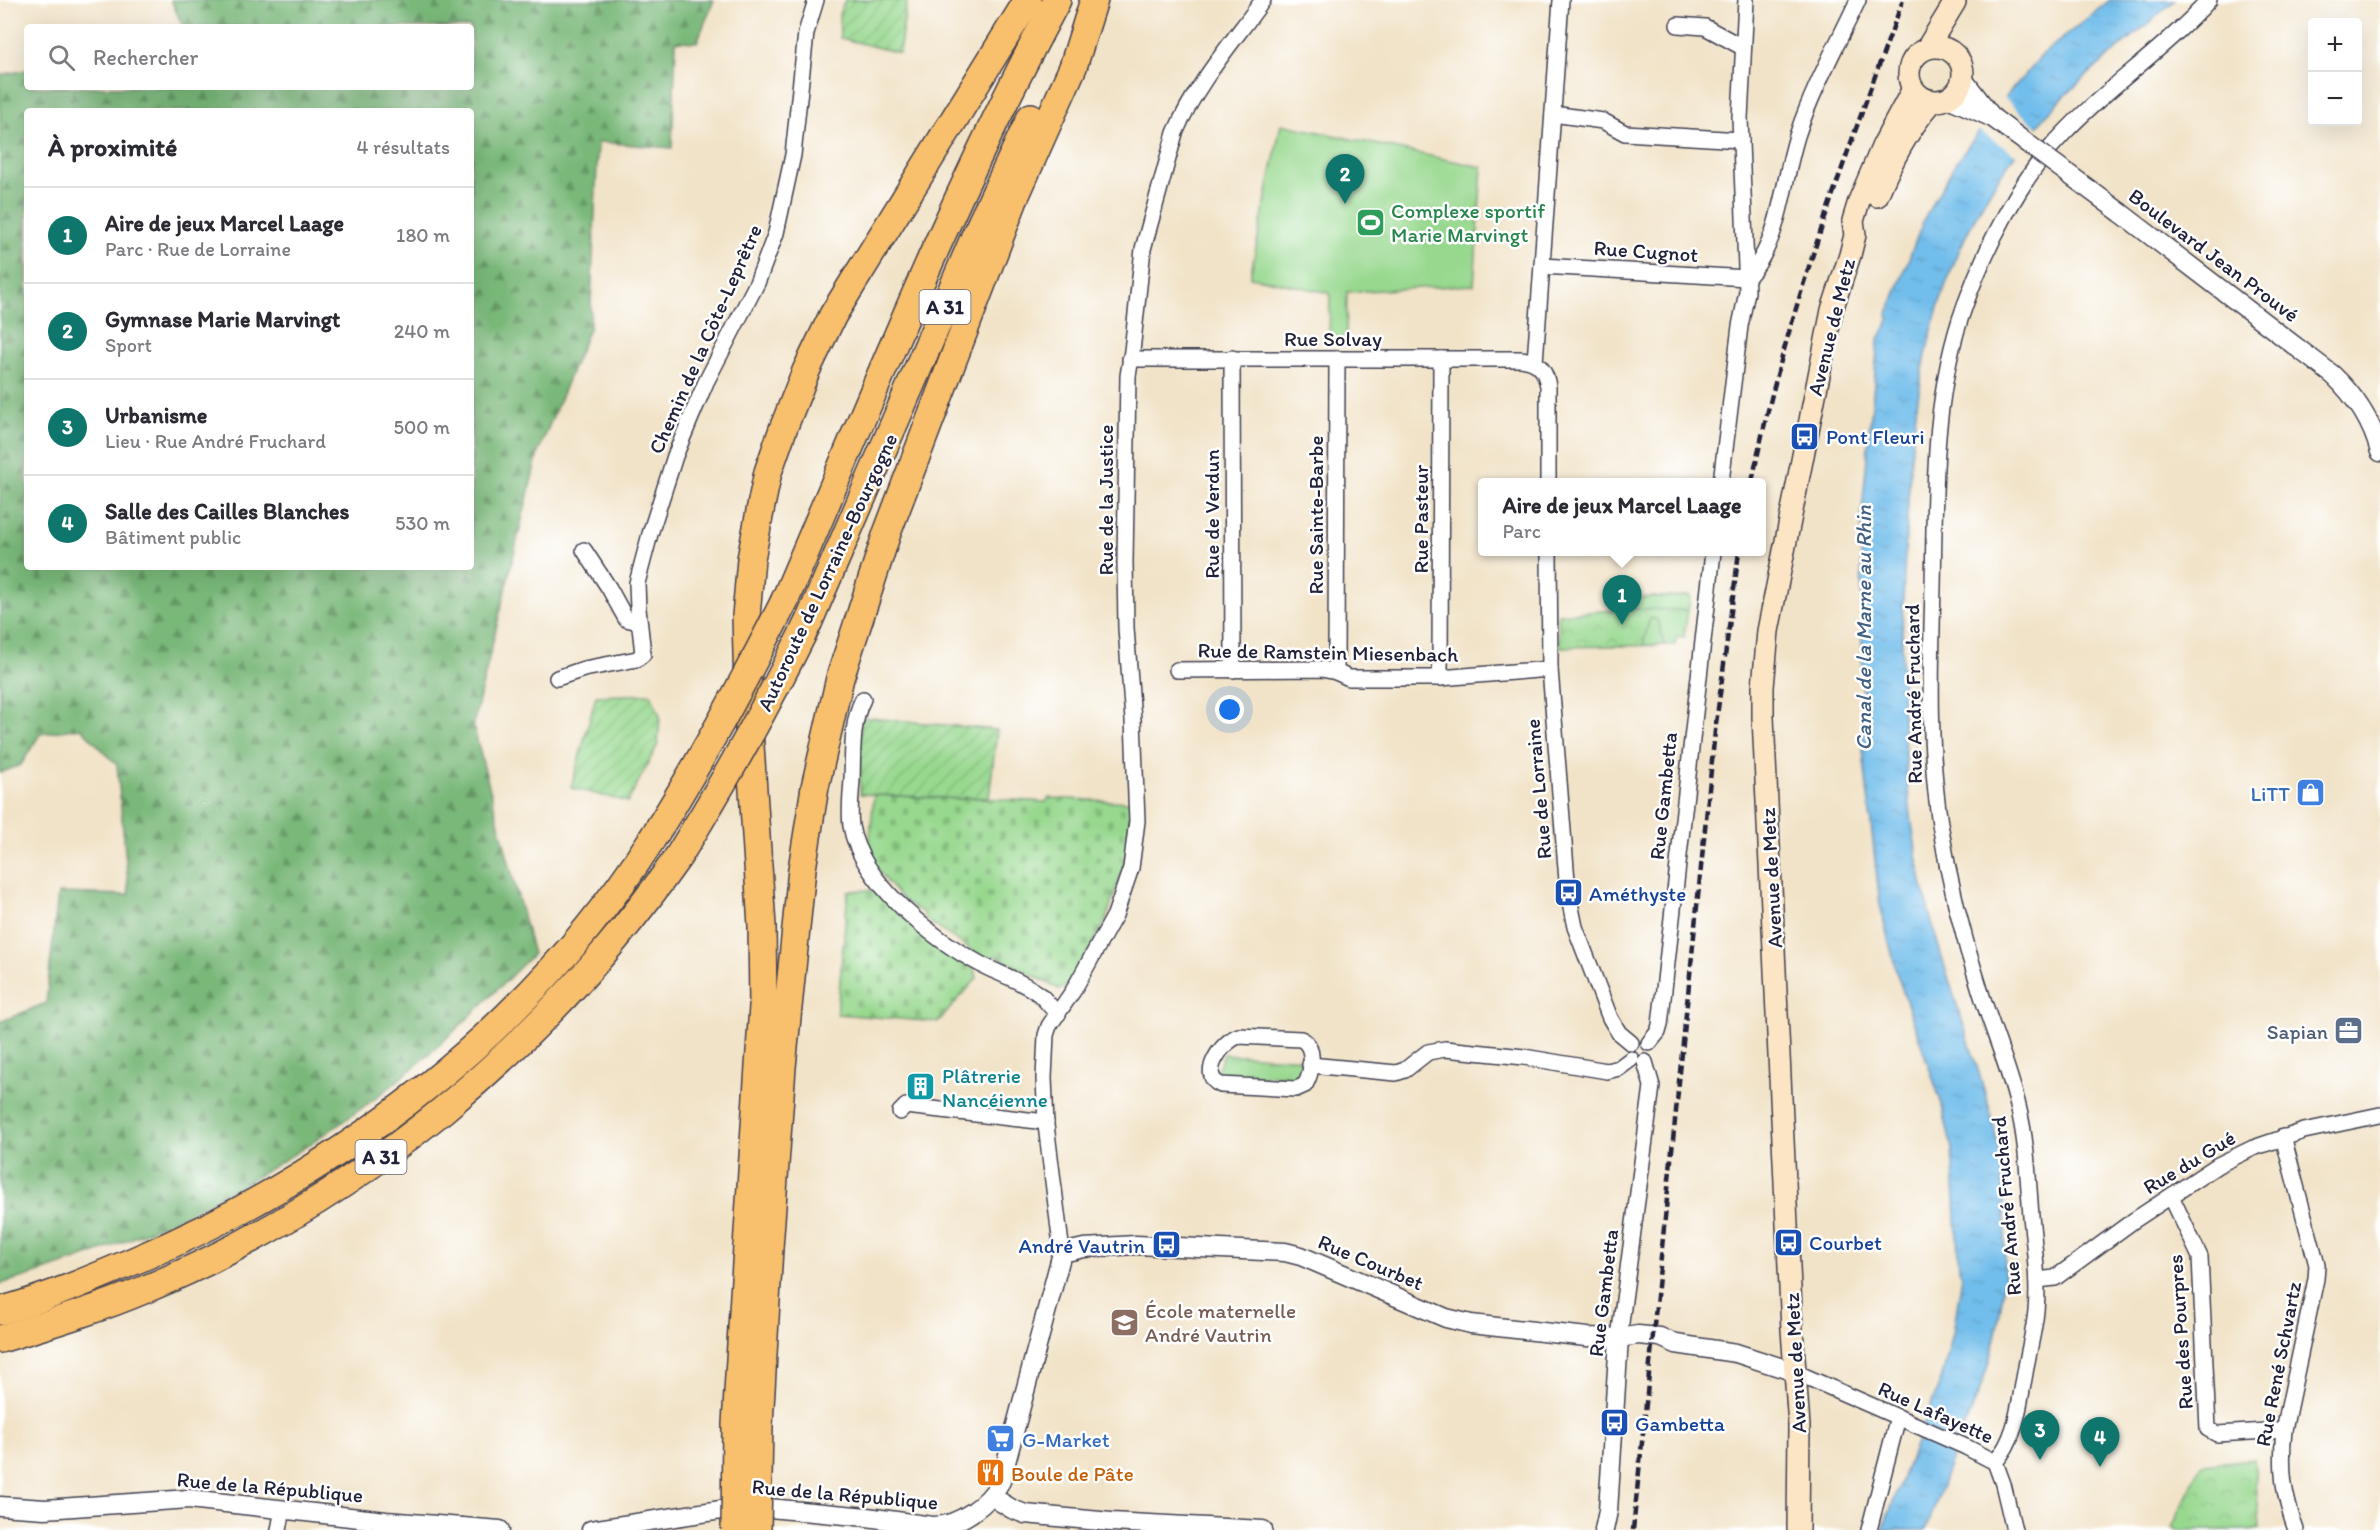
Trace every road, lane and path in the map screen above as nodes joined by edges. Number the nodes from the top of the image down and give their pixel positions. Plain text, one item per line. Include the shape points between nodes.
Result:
1 (816, 0) edge
2 (1028, 0) edge
3 (1057, 0) edge
4 (1094, 0) edge
5 (1263, 0) edge
6 (1561, 0) edge
7 (1746, 0) edge
8 (1858, 0) edge
9 (2209, 0) edge
10 (1955, 1) edge
11 (1678, 25) dead end
12 (1743, 47) junction
13 (1927, 48) junction
14 (1954, 52) junction
15 (1964, 79) junction
16 (1913, 88) junction
17 (1940, 100) junction
18 (1553, 114) junction
19 (1993, 118) junction
20 (1741, 140) junction
21 (1855, 235) junction
22 (1542, 266) junction
23 (1747, 278) junction
24 (1232, 358) junction
25 (1130, 359) junction
26 (1336, 359) junction
27 (1441, 359) junction
28 (1535, 362) junction
29 (2380, 453) edge
30 (1548, 478) edge
31 (1722, 478) edge
32 (584, 550) dead end
33 (1549, 556) edge
34 (1713, 556) edge
35 (639, 622) junction
36 (1550, 669) junction
37 (1177, 670) dead end
38 (1233, 670) junction
39 (1336, 672) junction
40 (557, 678) dead end
41 (1440, 678) junction
42 (863, 699) dead end
43 (1058, 1014) junction
44 (1636, 1055) junction
45 (1311, 1065) junction
46 (900, 1112) dead end
47 (2380, 1115) edge
48 (1046, 1122) junction
49 (2283, 1137) junction
50 (2171, 1196) junction
51 (758, 1247) junction
52 (1062, 1253) junction
53 (2037, 1280) junction
54 (0, 1311) edge
55 (1619, 1338) junction
56 (0, 1339) edge
57 (1795, 1372) junction
58 (1905, 1421) junction
59 (2284, 1430) junction
60 (1995, 1462) junction
61 (991, 1496) junction
62 (0, 1506) edge
63 (283, 1509) junction
64 (953, 1527) edge
65 (279, 1530) edge
66 (500, 1530) edge
67 (591, 1530) edge
68 (735, 1530) edge
69 (758, 1530) edge
70 (1263, 1530) edge
71 (1604, 1530) edge
72 (1798, 1530) edge
73 (1869, 1530) edge
74 (2014, 1530) edge
75 (2296, 1530) edge

1 - 35 street, Chemin de la Côte-Leprêtre via 806,33 793,155 776,233 757,283 705,382 675,456 638,583
2 - 51 highway via 833,315 806,371 768,472 751,559 746,616 748,730 762,926
3 - 54 highway, Autoroute de Lorraine-Bourgogne / A 31, bridge via 964,186 784,602 683,791 625,881 511,1011 424,1090 377,1125 288,1184 214,1225 112,1271
4 - 51 highway via 1072,67 1011,206 886,533 840,678 815,786 802,869 782,1067
4 - 56 highway, Autoroute de Lorraine-Bourgogne / A 31, bridge via 1050,78 975,236 809,621 762,716 678,857 615,939 541,1021 457,1098 364,1170 270,1229 184,1272 108,1304
5 - 25 street, Rue de la Justice via 1195,94 1175,133 1143,249
6 - 18 street
7 - 12 street
8 - 23 street via 1798,132 1782,201 1765,250
9 - 53 street, Rue André Fruchard via 2063,133 2033,171 2006,216 1965,303 1943,393 1935,477 1931,677 1934,778 1947,864 1968,952 2018,1106 2025,1140
10 - 13 main road
10 - 14 main road
11 - 12 street via 1705,27
12 - 20 street
13 - 14 main road via 1941,47
13 - 16 main road via 1912,60 1909,80
14 - 15 main road
15 - 17 main road via 1960,87
15 - 19 street, Boulevard Jean Prouvé
16 - 17 main road via 1925,99
16 - 21 main road, Avenue de Metz via 1859,201 1853,221
17 - 19 street, Boulevard Jean Prouvé
17 - 21 main road, Avenue de Metz via 1918,117 1902,143 1866,224
18 - 20 street via 1603,121 1626,133
18 - 22 street
19 - 29 street, Boulevard Jean Prouvé, bridge via 2333,375 2360,406
20 - 23 street
21 - 57 main road, Avenue de Metz via 1832,310 1805,436 1768,631 1763,687
22 - 23 street, Rue Cugnot
22 - 28 street
23 - 31 street
24 - 25 street, Rue Solvay
24 - 26 street, Rue Solvay
24 - 38 street, Rue de Verdun
25 - 43 street, Rue de la Justice via 1125,562 1137,797 1135,846 1128,881 1115,915
26 - 27 street, Rue Solvay
26 - 39 street, Rue Sainte-Barbe
27 - 28 street, Rue Solvay
27 - 41 street, Rue Pasteur
28 - 30 street via 1544,371 1548,386
32 - 35 street via 626,619
33 - 36 street, Rue de Lorraine
34 - 44 street, Rue Gambetta via 1660,1025 1649,1043 1652,1053
35 - 40 street, Chemin de la Côte-Leprêtre via 643,654 637,659
36 - 41 street, Rue de Ramstein Miesenbach
36 - 44 street, Rue de Lorraine via 1572,914 1610,1018
37 - 38 street, Rue de Ramstein Miesenbach
38 - 39 street, Rue de Ramstein Miesenbach
39 - 41 street, Rue de Ramstein Miesenbach via 1349,678
42 - 43 street via 854,739 850,809 851,826 868,868 890,896 920,923 982,964 1026,985
43 - 48 street, Rue de la Justice via 1046,1035
44 - 45 street via 1619,1068 1607,1071 1445,1049 1428,1052 1405,1070 1396,1072
44 - 55 street, Rue Gambetta via 1652,1086
45 - 45 street via 1311,1048 1301,1039 1239,1036 1226,1044 1210,1072 1214,1082 1221,1084 1296,1089 1305,1085
46 - 48 street via 906,1106
47 - 49 street, Rue du Gué
48 - 52 street, Rue de la Justice
49 - 50 street, Rue du Gué via 2218,1164
49 - 59 street, Rue René Schvartz via 2317,1272
50 - 53 street, Rue du Gué via 2055,1278
50 - 59 street, Rue des Pourpres via 2200,1257 2208,1429 2217,1434
51 - 68 highway, bridge via 736,1424
51 - 69 highway, bridge
52 - 55 street, Rue Courbet via 1136,1245 1285,1252 1446,1318 1471,1324
52 - 61 street via 1003,1474
53 - 60 street, Rue André Fruchard via 2035,1317 2014,1427
55 - 57 street, Rue Courbet via 1660,1336 1676,1344 1736,1353
55 - 71 street, Rue Gambetta
57 - 58 street, Rue Lafayette
57 - 72 main road, Avenue de Metz
58 - 60 street, Rue Lafayette
58 - 73 street
59 - 75 street, Rue René Schvartz via 2283,1484
60 - 74 street, Rue Lafayette
61 - 64 street
61 - 70 street via 1025,1514
62 - 63 street, Rue de la République via 45,1509 178,1499
63 - 65 street
63 - 66 street, Rue de la République
64 - 67 street, Rue de la République via 747,1506

